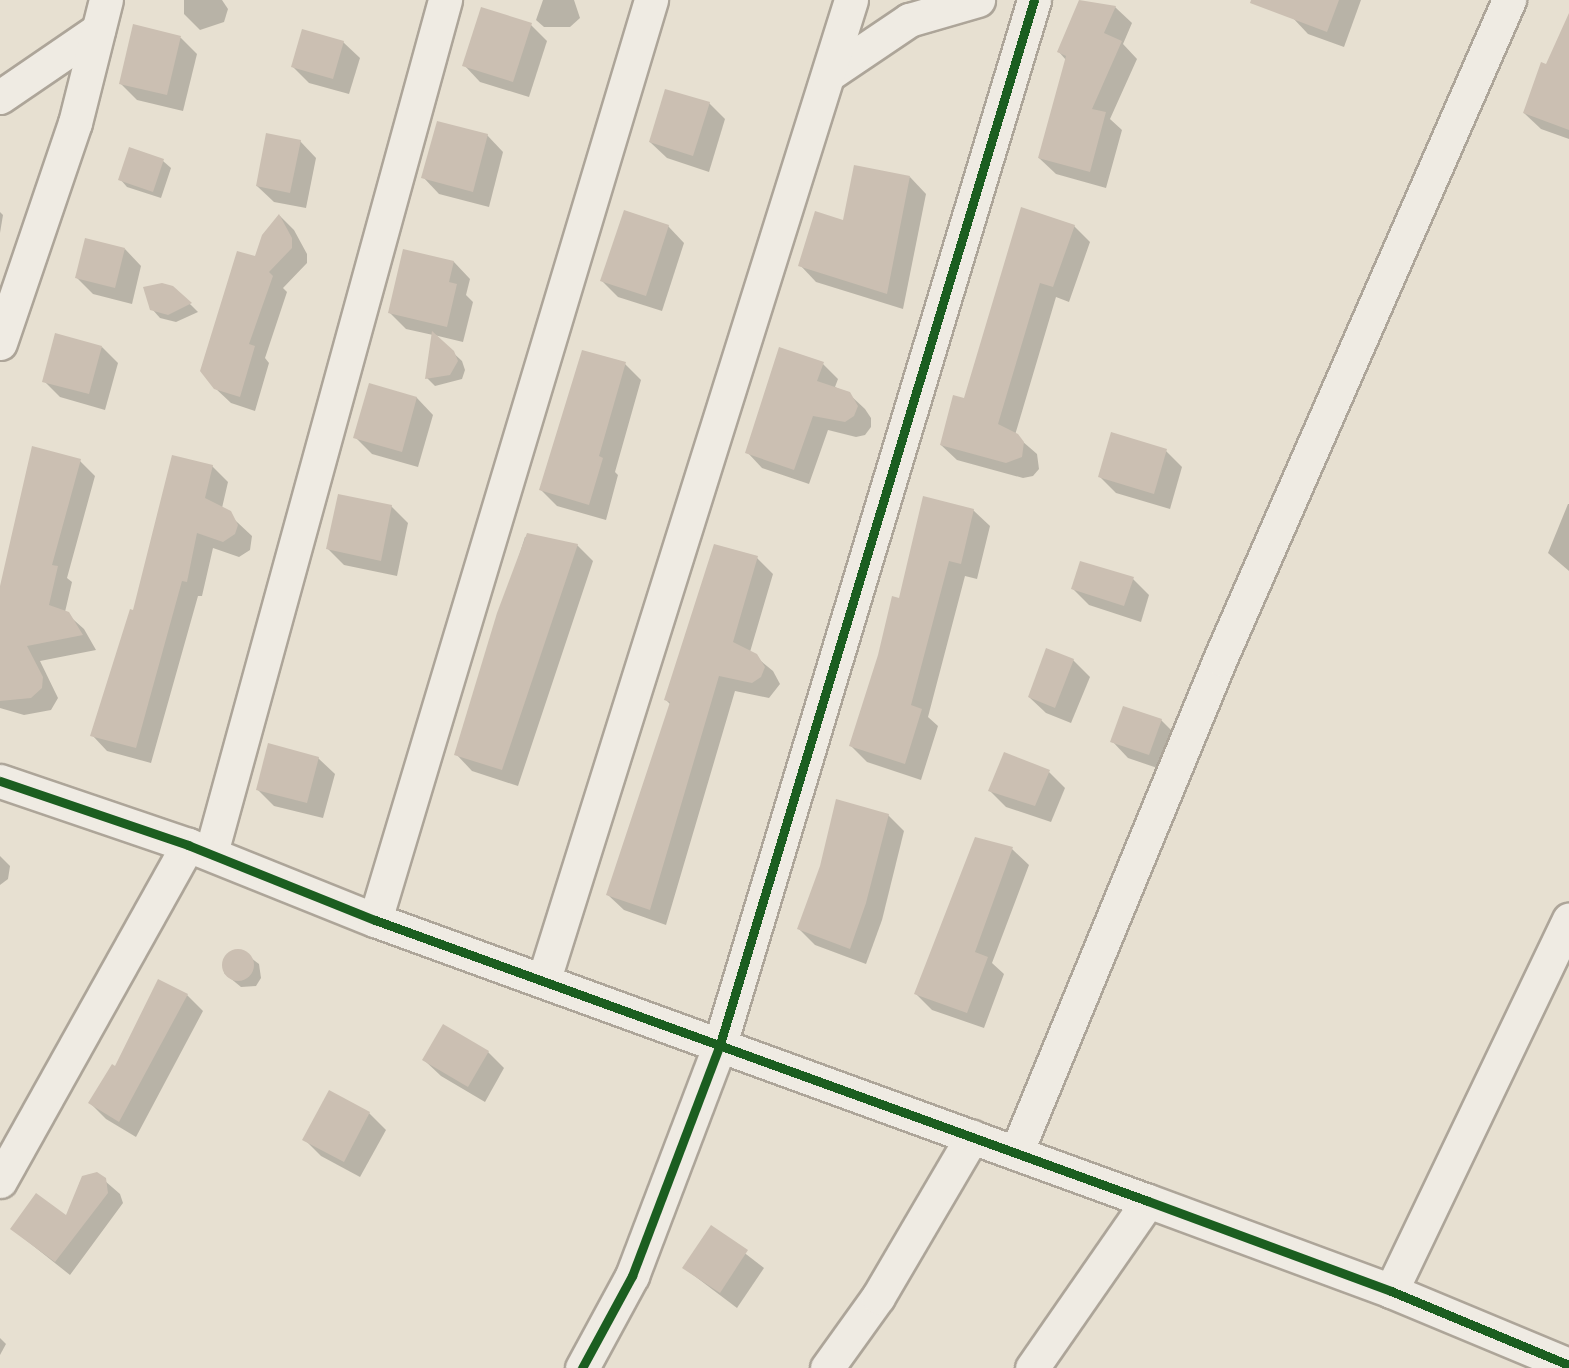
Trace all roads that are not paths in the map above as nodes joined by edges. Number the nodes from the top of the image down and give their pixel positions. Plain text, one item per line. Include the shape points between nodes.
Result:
1 (445, 0) edge
2 (651, 0) edge
3 (851, 0) edge
4 (978, 0) edge
5 (1034, 0) edge
6 (1509, 0) edge
7 (102, 15) edge
8 (829, 74) junction
9 (0, 97) edge
10 (0, 343) edge
11 (0, 781) edge
12 (200, 849) junction
13 (1569, 919) edge
14 (375, 920) junction
15 (544, 979) junction
16 (720, 1044) junction
17 (972, 1137) junction
18 (1016, 1153) junction
19 (0, 1181) edge
20 (1148, 1201) junction
21 (1391, 1291) junction
22 (1520, 1358) edge
23 (1569, 1365) edge
24 (582, 1368) edge
25 (827, 1368) edge
26 (1032, 1368) edge

1 - 12 street
2 - 14 street
3 - 8 street
4 - 8 street via 909,20
5 - 16 street
6 - 18 street via 1220,659
7 - 9 street
7 - 10 street via 75,123
8 - 15 street
11 - 12 street
12 - 14 street
12 - 19 street
13 - 21 street
14 - 15 street
15 - 16 street
16 - 17 street
16 - 24 street via 632,1276
17 - 18 street
17 - 25 street via 878,1297
18 - 20 street
20 - 21 street
20 - 26 street
21 - 22 street
22 - 23 street

